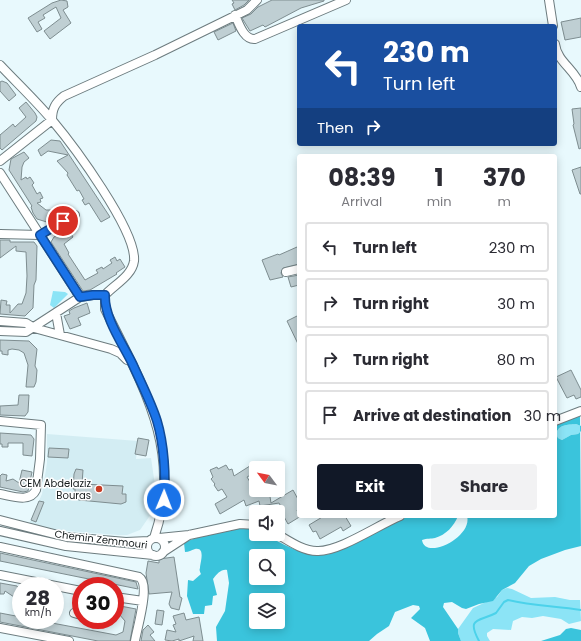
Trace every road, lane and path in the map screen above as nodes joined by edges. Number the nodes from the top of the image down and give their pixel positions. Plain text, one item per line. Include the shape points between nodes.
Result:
1 (256, 0) edge
2 (346, 0) edge
3 (550, 0) edge
4 (235, 15) junction
5 (552, 24) edge
6 (557, 52) edge
7 (1, 67) edge
8 (581, 87) edge
9 (52, 120) junction
10 (0, 161) edge
11 (0, 173) edge
12 (75, 214) dead end
13 (0, 234) edge
14 (40, 235) junction
15 (297, 269) edge
16 (286, 272) dead end
17 (105, 295) junction
18 (80, 297) junction
19 (56, 313) junction
20 (0, 322) edge
21 (34, 328) junction
22 (0, 331) edge
23 (60, 335) junction
24 (133, 366) junction
25 (581, 411) edge
26 (557, 420) edge
27 (0, 421) edge
28 (0, 494) edge
29 (0, 520) edge
30 (381, 520) edge
31 (249, 525) edge
32 (0, 531) edge
33 (189, 535) junction
34 (154, 539) junction
35 (285, 539) edge
36 (0, 547) edge
37 (163, 552) junction
38 (152, 555) junction
39 (0, 576) edge
40 (12, 579) edge
41 (124, 599) edge
42 (143, 602) junction
43 (0, 628) edge
44 (53, 640) edge
45 (69, 641) edge
46 (135, 641) edge

1 - 4 street via 247,10
2 - 4 street via 255,39 246,36
3 - 5 street
4 - 9 street via 155,56 64,96 55,104
6 - 8 street via 575,74
7 - 9 street
9 - 10 street
9 - 17 street via 106,194 125,228 132,247 132,269
11 - 14 street
12 - 14 street
13 - 14 street
14 - 18 street
15 - 16 street
17 - 18 street
17 - 24 street via 105,309
18 - 19 street
19 - 21 street
19 - 23 street
20 - 21 street via 26,323
21 - 22 street via 26,332
21 - 23 street
23 - 24 street via 112,349
24 - 34 street via 160,436 165,487 162,513
25 - 26 street
27 - 28 street via 41,425 40,459 34,494 22,497
29 - 34 street, Chemin Zemmouri via 66,537 126,542
30 - 35 street via 337,547 317,551 300,547
31 - 33 street, Chemin Zemmouri via 240,524
32 - 38 street, Chemin Zemmouri via 66,546
33 - 34 street, Chemin Zemmouri
33 - 37 street, Chemin Zemmouri
34 - 37 street via 162,540 165,545
34 - 38 street via 148,551
36 - 42 street via 139,577 144,582
37 - 38 street
39 - 40 street
41 - 42 street
42 - 46 street
43 - 44 street
44 - 45 street

